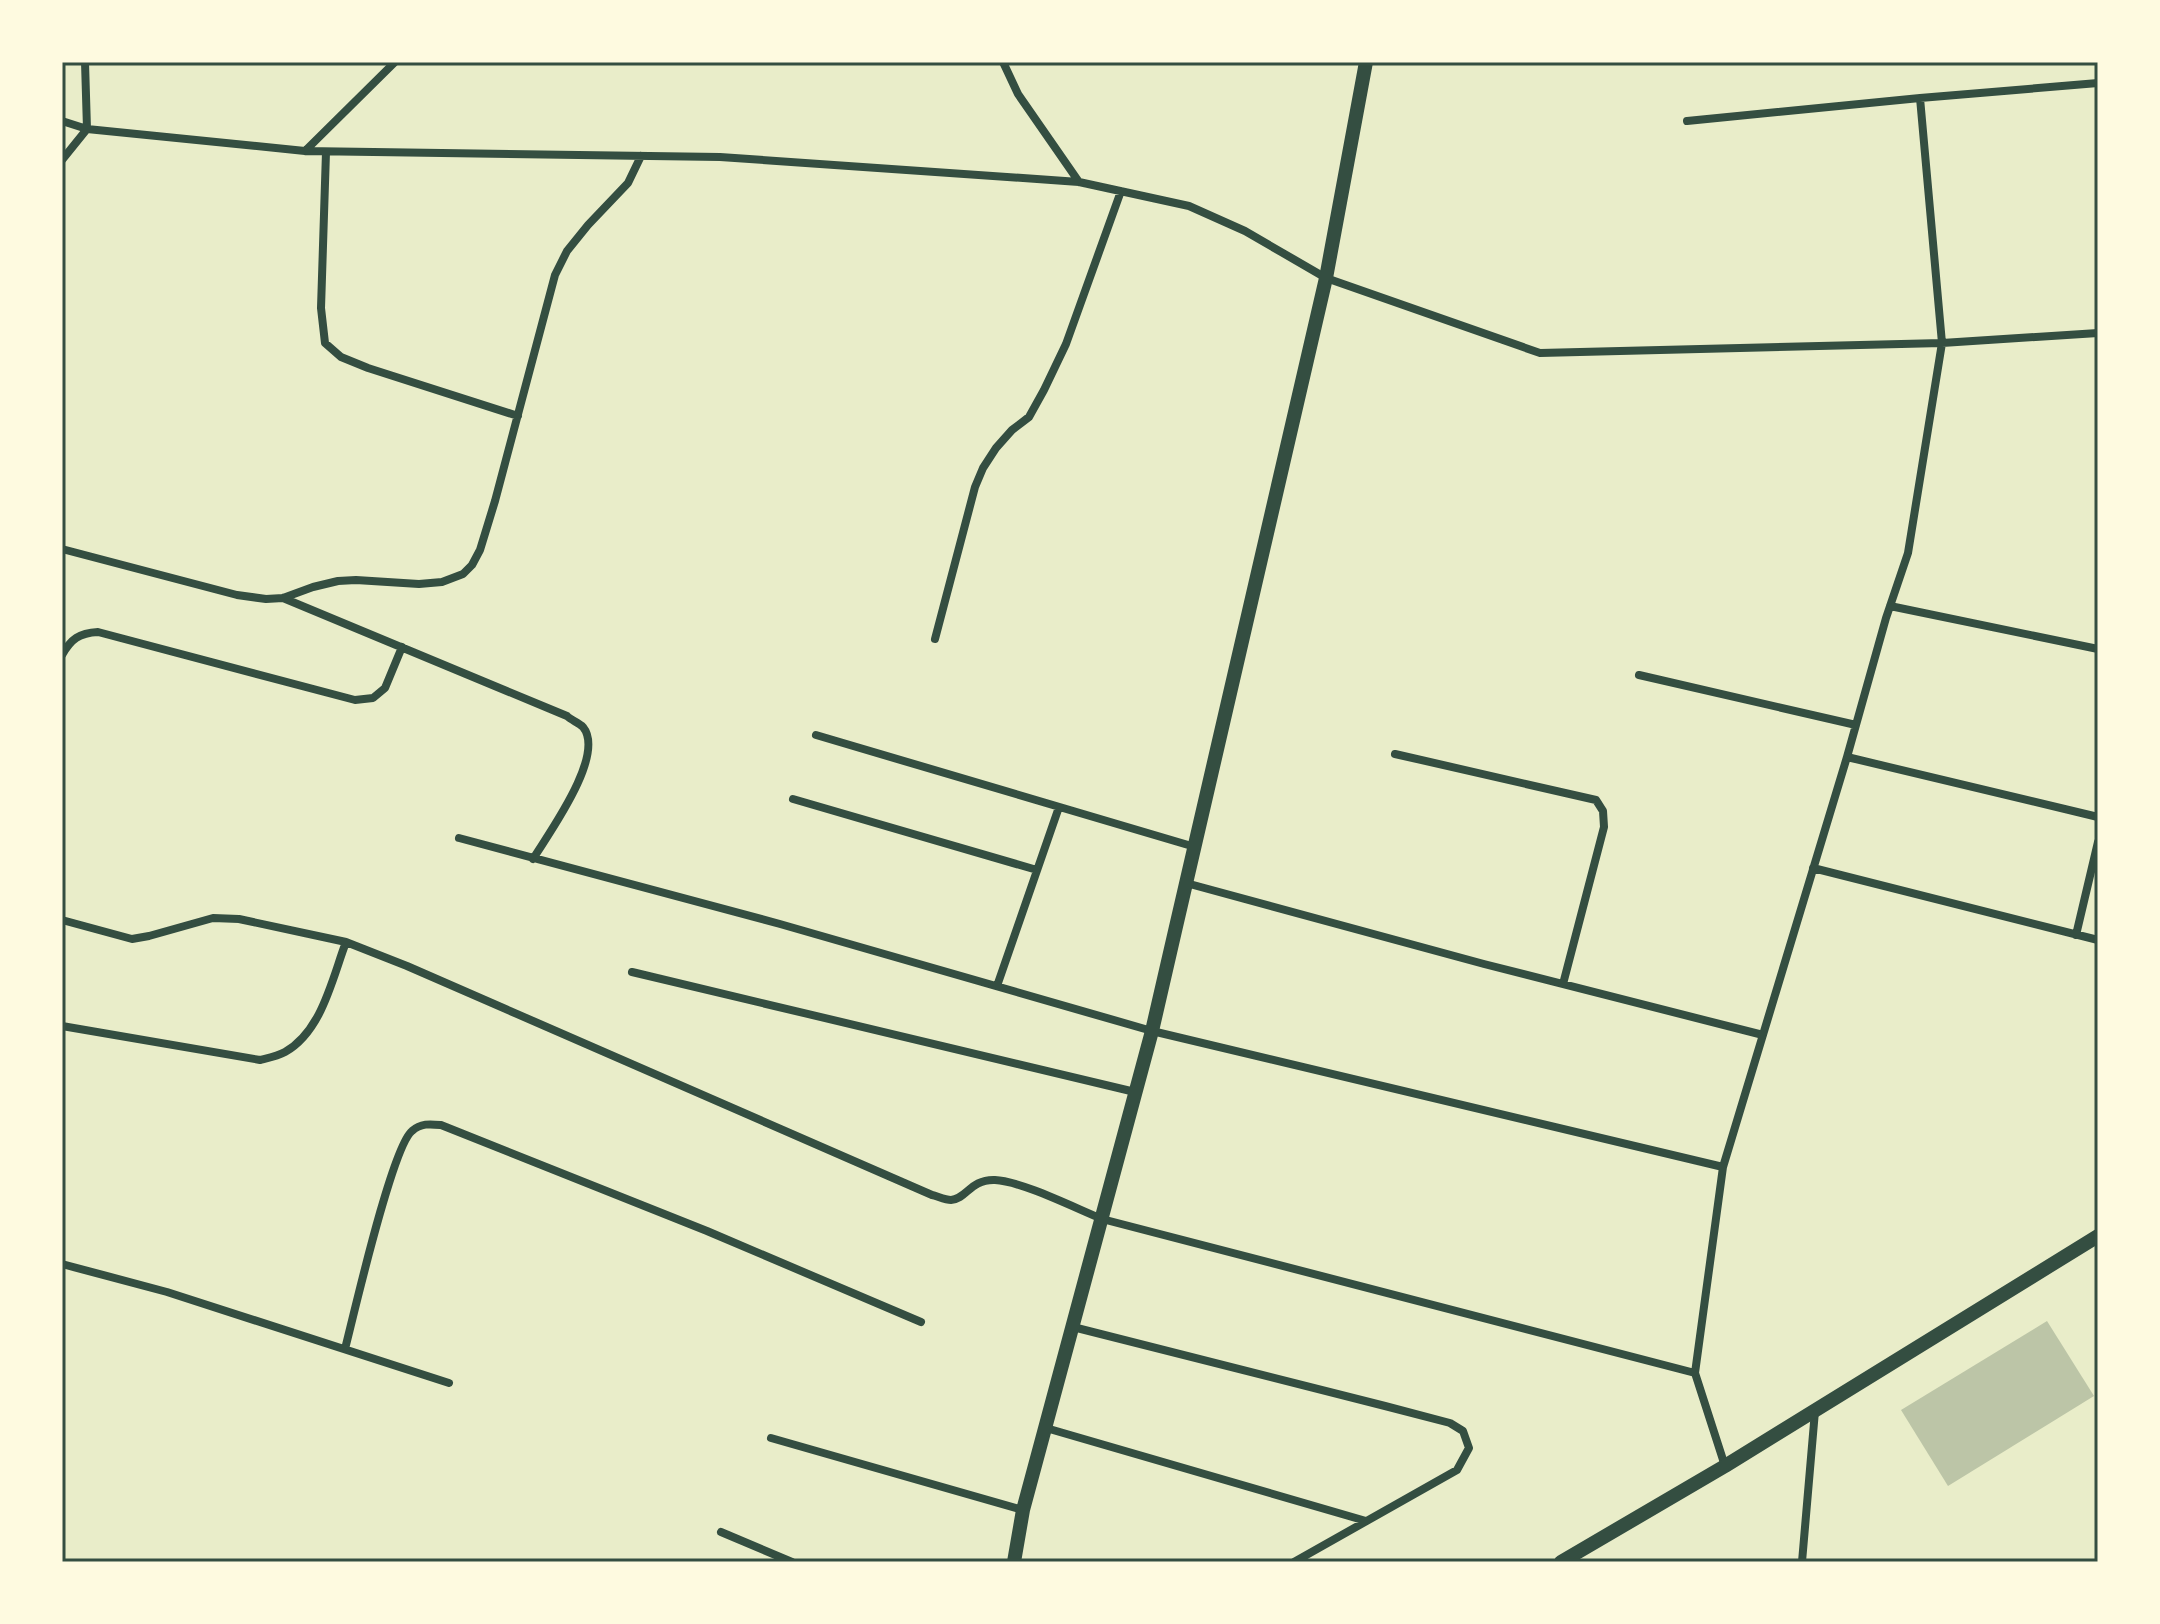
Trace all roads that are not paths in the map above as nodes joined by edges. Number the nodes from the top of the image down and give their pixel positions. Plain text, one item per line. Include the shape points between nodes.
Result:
1 (85, 62) edge
2 (395, 62) edge
3 (1003, 62) edge
4 (1366, 62) edge
5 (2098, 83) edge
6 (1920, 98) junction
7 (62, 121) edge
8 (1687, 121) dead end
9 (87, 129) junction
10 (305, 151) junction
11 (326, 152) junction
12 (641, 156) junction
13 (62, 160) edge
14 (1079, 182) junction
15 (1121, 191) junction
16 (1326, 278) junction
17 (2098, 333) edge
18 (1942, 343) junction
19 (518, 416) junction
20 (62, 549) edge
21 (283, 598) junction
22 (1890, 606) junction
23 (935, 639) dead end
24 (402, 647) junction
25 (2098, 649) edge
26 (62, 655) edge
27 (1639, 675) dead end
28 (1856, 725) junction
29 (816, 735) dead end
30 (1395, 754) dead end
31 (1847, 757) junction
32 (793, 799) dead end
33 (1059, 807) junction
34 (2098, 817) edge
35 (459, 838) dead end
36 (2098, 842) edge
37 (1195, 847) junction
38 (533, 859) junction
39 (1813, 868) junction
40 (1037, 870) junction
41 (1186, 883) junction
42 (62, 920) edge
43 (2076, 935) junction
44 (2098, 940) edge
45 (346, 942) junction
46 (632, 972) dead end
47 (1563, 984) junction
48 (997, 986) junction
49 (62, 1026) edge
50 (1152, 1031) junction
51 (1763, 1035) junction
52 (1135, 1092) junction
53 (1723, 1167) junction
54 (1102, 1219) junction
55 (2098, 1236) edge
56 (62, 1264) edge
57 (921, 1322) dead end
58 (1073, 1327) junction
59 (345, 1349) junction
60 (1695, 1373) junction
61 (449, 1383) dead end
62 (1815, 1410) junction
63 (1046, 1428) junction
64 (771, 1438) dead end
65 (1725, 1466) junction
66 (1023, 1510) junction
67 (1366, 1521) junction
68 (721, 1532) dead end
69 (792, 1562) edge
70 (1014, 1562) edge
71 (1294, 1562) edge
72 (1561, 1562) edge
73 (1802, 1562) edge

1 - 9 street
2 - 10 street
3 - 14 street via 1018,94
4 - 16 street
5 - 6 street
6 - 8 street
6 - 18 street
7 - 9 street
9 - 10 street
9 - 13 street
10 - 11 street
11 - 12 street
11 - 19 street via 321,308 325,343 341,357 368,368
12 - 14 street
12 - 19 street via 628,183 567,251 555,275
14 - 15 street
15 - 16 street via 1189,206
15 - 23 street via 1044,390 1029,417 996,448 975,487
16 - 18 street via 1540,353
16 - 37 street
17 - 18 street
18 - 22 street via 1908,553
19 - 21 street via 480,550 463,574 419,584 338,581
20 - 21 street via 237,595
21 - 24 street
22 - 25 street
22 - 28 street
24 - 26 street via 385,688 373,698 355,700 98,632 84,633
24 - 38 street via 583,727 589,741 587,760
27 - 28 street
28 - 31 street
29 - 33 street
30 - 47 street via 1596,800 1604,827
31 - 34 street
31 - 39 street
32 - 40 street
33 - 37 street
33 - 40 street
35 - 38 street
36 - 43 street
37 - 41 street
38 - 48 street
39 - 43 street
39 - 51 street
40 - 48 street
41 - 47 street
41 - 50 street
42 - 45 street via 132,939 213,918 239,919
43 - 44 street
45 - 49 street via 323,1005 305,1036 284,1052 260,1060
45 - 54 street via 932,1195 952,1200 983,1180 997,1180
46 - 52 street
47 - 51 street
48 - 50 street
50 - 52 street
50 - 53 street
51 - 53 street
52 - 54 street
53 - 60 street
54 - 58 street
54 - 60 street
55 - 62 street
56 - 59 street
57 - 59 street via 500,1148 441,1125 423,1124 409,1132 392,1172
58 - 63 street
58 - 67 street via 1450,1423 1463,1431 1469,1448 1457,1470
59 - 61 street
60 - 65 street
62 - 65 street
62 - 73 street
63 - 66 street
63 - 67 street
64 - 66 street
65 - 72 street
66 - 70 street
67 - 71 street
68 - 69 street

